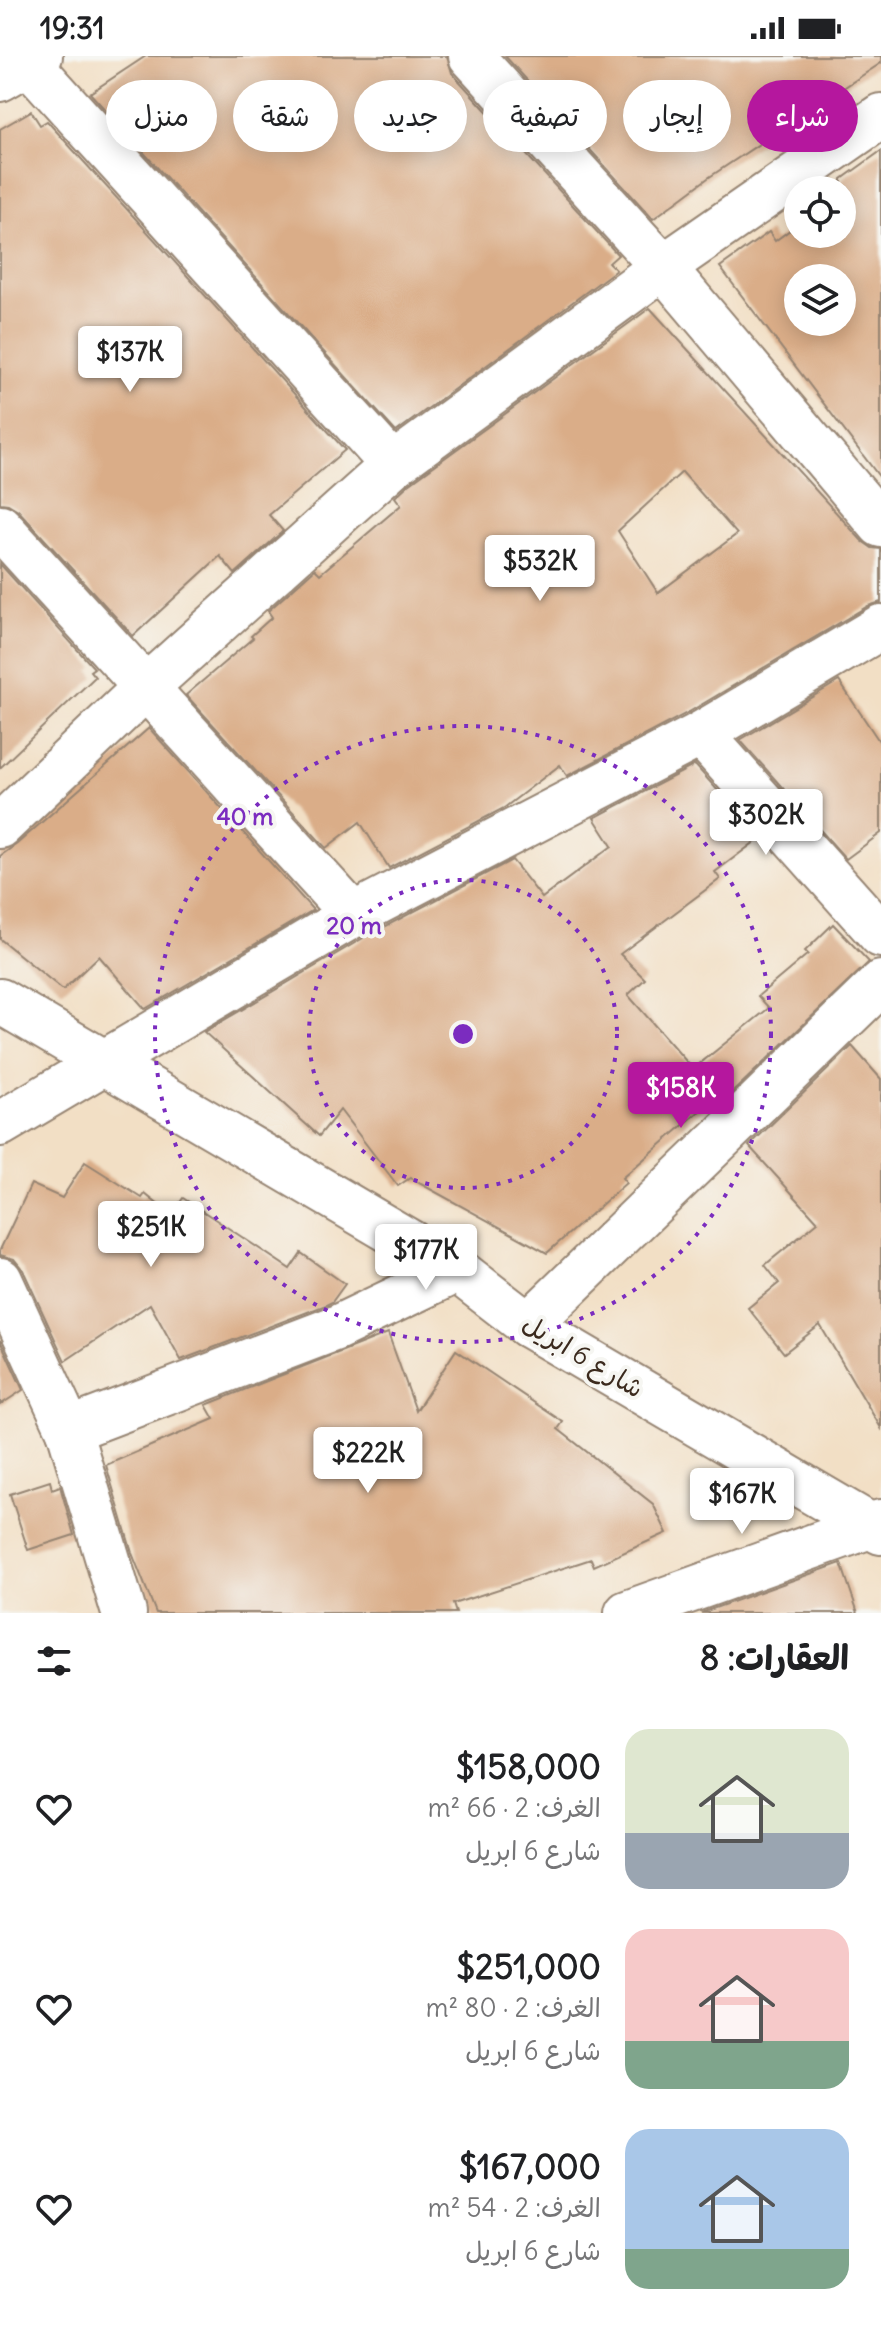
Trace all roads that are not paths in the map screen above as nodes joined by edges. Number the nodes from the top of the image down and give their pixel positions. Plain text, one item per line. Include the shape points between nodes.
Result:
1 (471, 56) edge
2 (23, 66) edge
3 (881, 116) edge
4 (663, 267) junction
5 (393, 465) junction
6 (881, 525) edge
7 (0, 527) edge
8 (881, 627) edge
9 (145, 688) junction
10 (701, 734) junction
11 (0, 826) edge
12 (353, 915) junction
13 (881, 935) edge
14 (881, 983) edge
15 (0, 1001) edge
16 (102, 1062) junction
17 (0, 1124) edge
18 (457, 1270) junction
19 (0, 1280) edge
20 (528, 1325) junction
21 (69, 1430) junction
22 (877, 1526) edge
23 (124, 1613) edge
24 (627, 1613) edge

1 - 4 street
2 - 5 street
3 - 4 street
4 - 5 street
4 - 6 street
5 - 9 street
7 - 9 street
8 - 10 street
9 - 11 street
9 - 12 street
10 - 12 street
10 - 13 street
12 - 16 street
14 - 20 street
15 - 16 street, شارع 6 ابريل
16 - 17 street
16 - 18 street, شارع 6 ابريل
18 - 20 street, شارع 6 ابريل
18 - 21 street via 336,1328
19 - 21 street
20 - 22 street, شارع 6 ابريل
21 - 23 street
22 - 24 street

